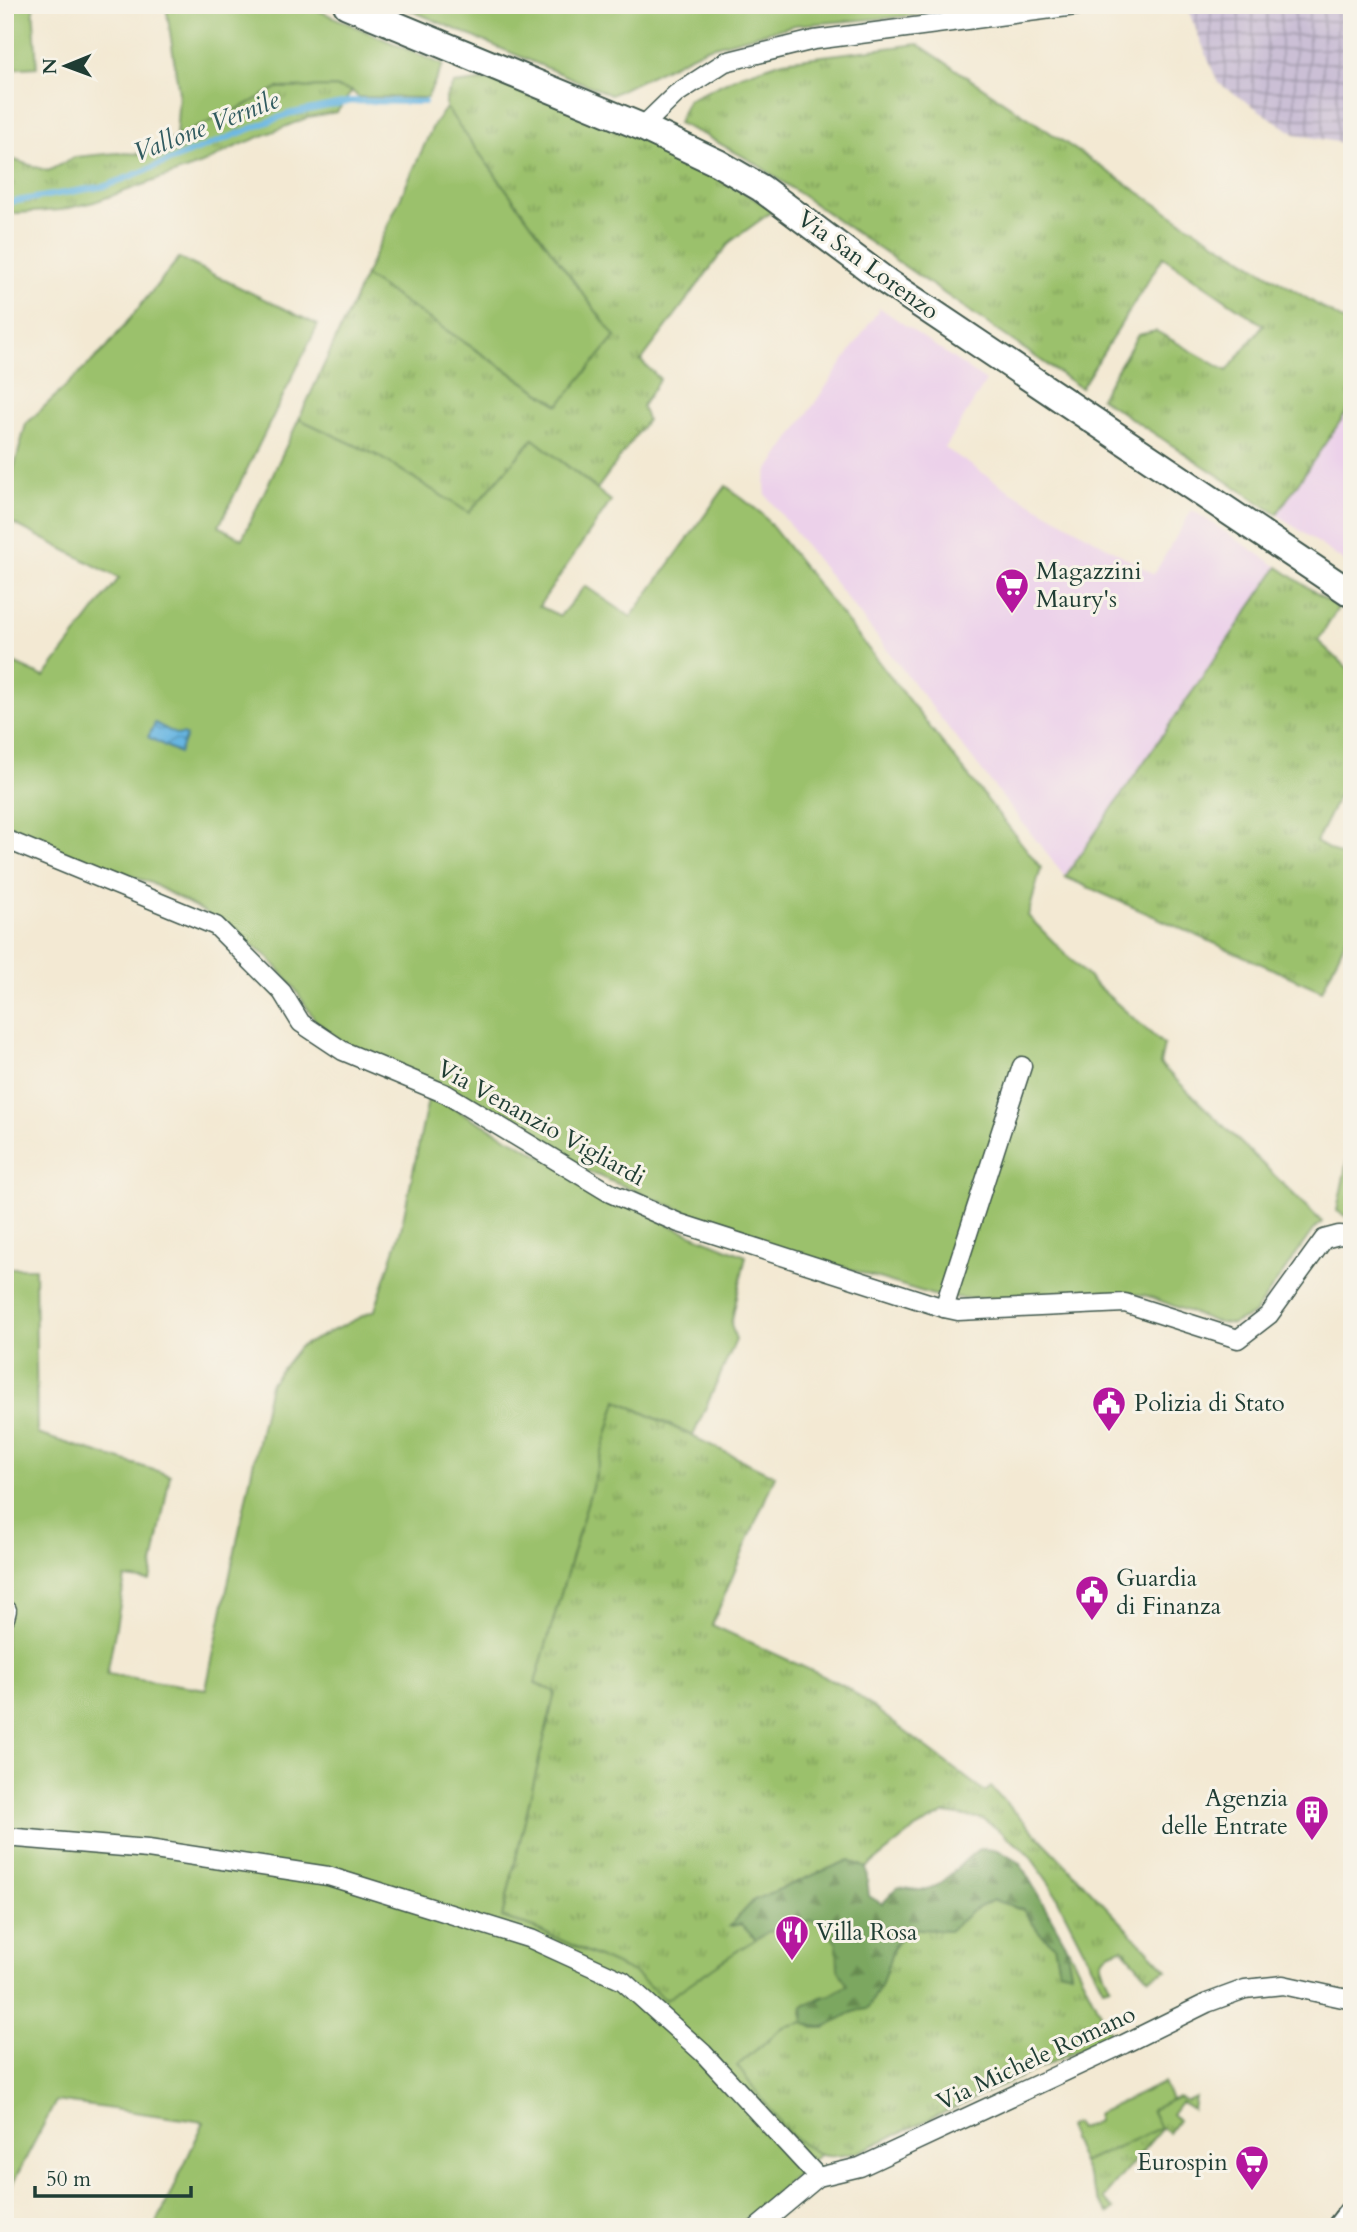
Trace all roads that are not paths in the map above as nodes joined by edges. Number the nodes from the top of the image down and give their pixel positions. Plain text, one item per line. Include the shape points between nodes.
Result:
1 (347, 5) edge
2 (1083, 5) edge
3 (642, 127) junction
4 (1352, 594) edge
5 (5, 839) edge
6 (1022, 1066) dead end
7 (1352, 1236) edge
8 (944, 1308) junction
9 (5, 1837) edge
10 (1352, 2000) edge
11 (818, 2177) junction
12 (1352, 2213) edge
13 (758, 2227) edge
14 (1341, 2227) edge

1 - 3 street, Via San Lorenzo
2 - 3 street via 814,40 724,62 676,94
3 - 4 street, Via San Lorenzo via 761,188 887,282
5 - 8 street, Via Venanzio Vigliardi via 216,926 282,992 301,1023 343,1051 446,1094 610,1193 679,1223
6 - 8 street
7 - 8 street, Via Venanzio Vigliardi via 1324,1240 1269,1315 1238,1339 1125,1303
9 - 11 street via 148,1849 328,1876 531,1939 623,1980 703,2053
10 - 11 street, Via Michele Romano via 1283,1985 1245,1989 860,2167
11 - 13 street, Via Michele Romano
12 - 14 street

